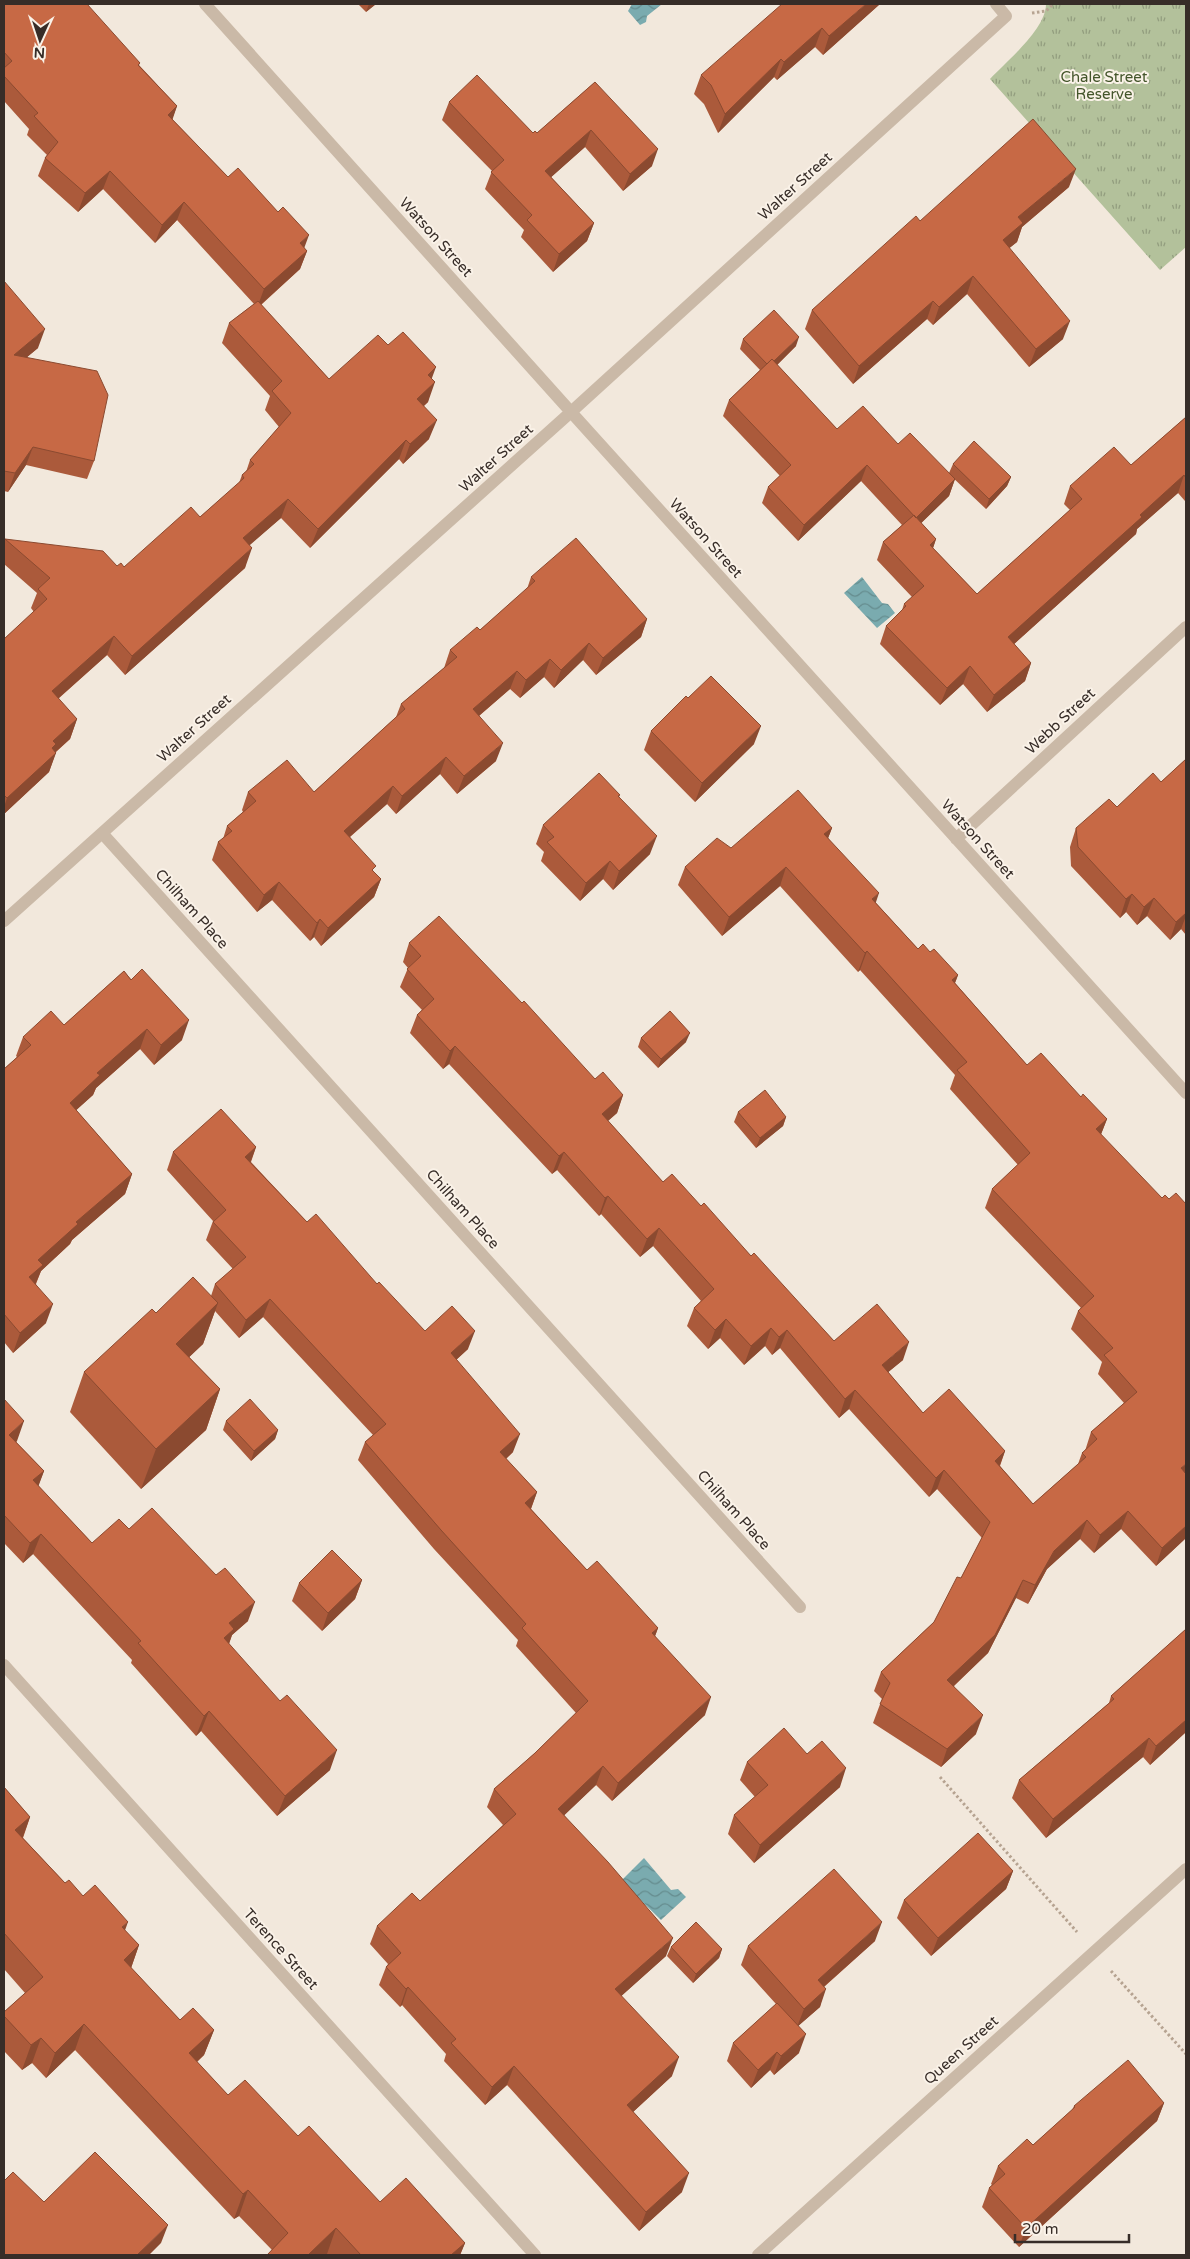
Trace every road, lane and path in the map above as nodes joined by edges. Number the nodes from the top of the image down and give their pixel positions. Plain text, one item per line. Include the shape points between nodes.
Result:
1 (204, 4) edge
2 (996, 4) edge
3 (571, 412) junction
4 (1186, 627) edge
5 (102, 833) junction
6 (956, 839) junction
7 (4, 921) edge
8 (1186, 1093) edge
9 (800, 1607) dead end
10 (4, 1665) edge
11 (940, 1777) dead end
12 (1186, 1869) edge
13 (1094, 1951) junction
14 (1186, 2054) edge
15 (535, 2255) edge
16 (758, 2255) edge

1 - 3 street, Watson Street
2 - 3 street, Walter Street via 1006,16
3 - 5 street, Walter Street
3 - 6 street, Watson Street
4 - 6 street, Webb Street
5 - 7 street, Walter Street
5 - 9 street, Chilham Place
6 - 8 street, Watson Street
10 - 15 street, Terence Street
11 - 13 path
12 - 13 street, Queen Street
13 - 14 path
13 - 16 street, Queen Street

